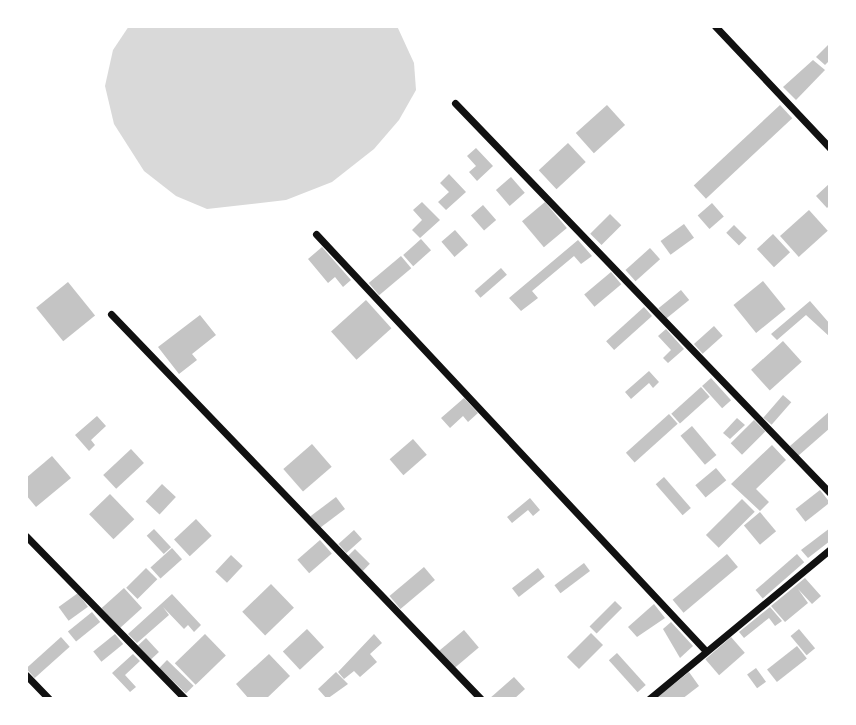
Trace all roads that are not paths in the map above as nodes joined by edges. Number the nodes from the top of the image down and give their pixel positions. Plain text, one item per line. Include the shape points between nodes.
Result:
1 (715, 26) edge
2 (455, 103) dead end
3 (830, 148) edge
4 (316, 234) dead end
5 (111, 314) dead end
6 (830, 493) edge
7 (26, 536) edge
8 (830, 549) edge
9 (704, 649) junction
10 (26, 675) edge
11 (49, 699) edge
12 (185, 699) edge
13 (481, 699) edge
14 (649, 699) edge

1 - 3 street
2 - 6 street
4 - 9 street
5 - 13 street
7 - 12 street
8 - 9 street
9 - 14 street
10 - 11 street

